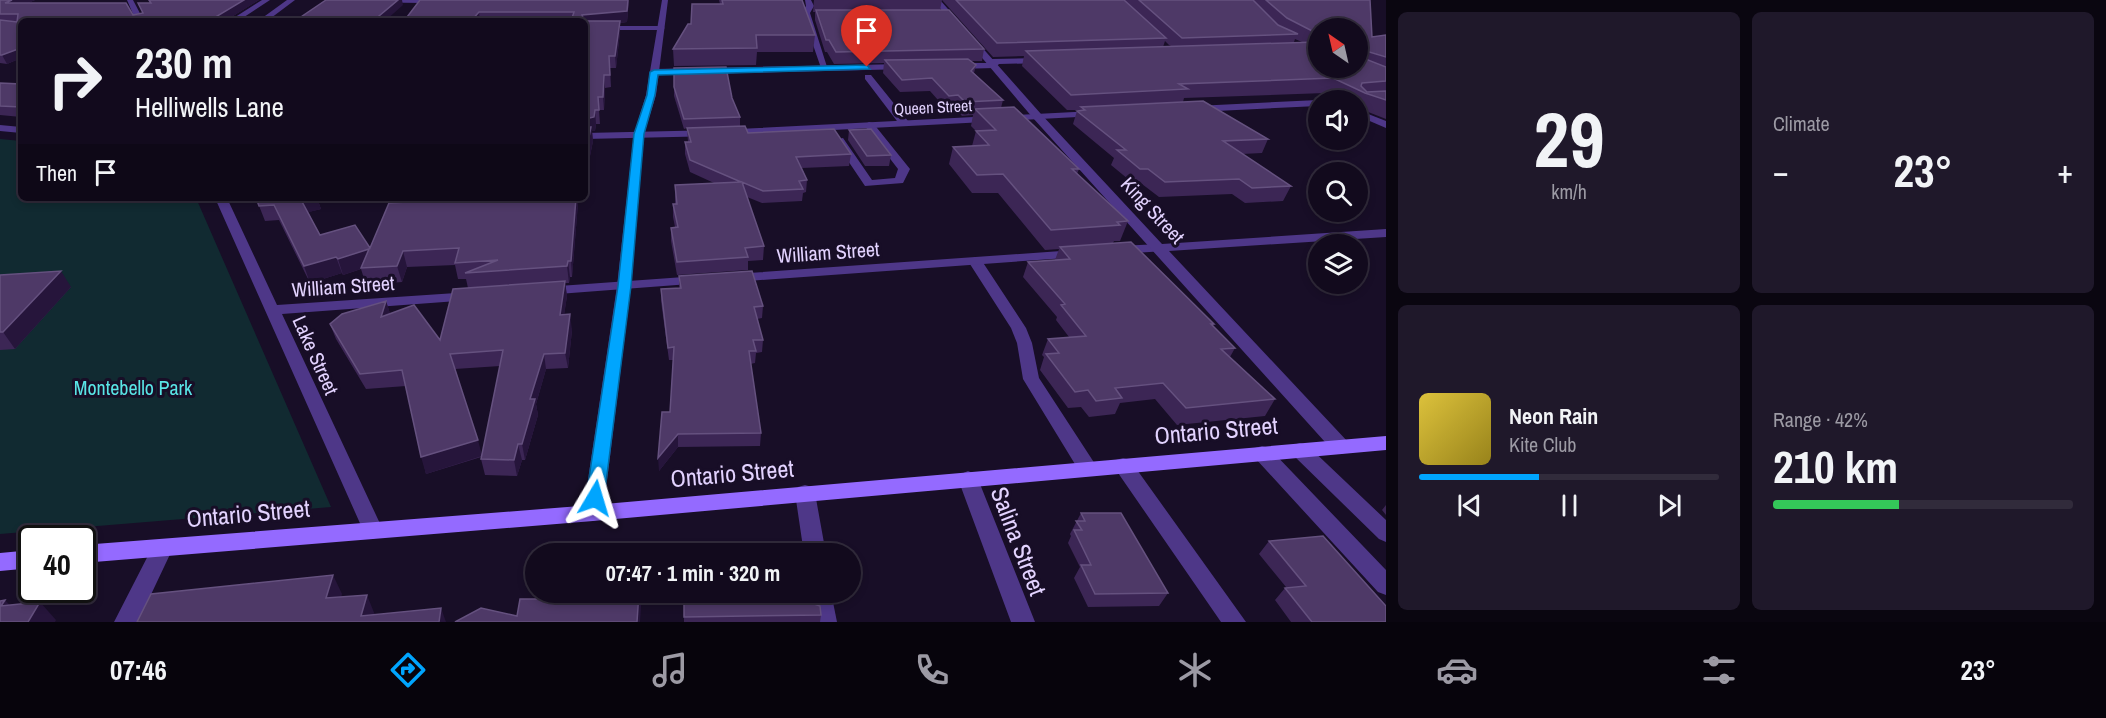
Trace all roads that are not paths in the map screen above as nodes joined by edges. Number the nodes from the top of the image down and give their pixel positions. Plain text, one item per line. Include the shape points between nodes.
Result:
1 (130, 0) edge
2 (267, 0) edge
3 (292, 0) edge
4 (343, 0) edge
5 (665, 0) edge
6 (808, 0) edge
7 (936, 0) edge
8 (425, 1) edge
9 (418, 8) edge
10 (807, 16) junction
11 (819, 16) edge
12 (938, 16) edge
13 (950, 16) junction
14 (139, 18) edge
15 (238, 18) edge
16 (266, 18) edge
17 (588, 28) edge
18 (661, 28) junction
19 (1055, 61) edge
20 (993, 64) junction
21 (915, 66) edge
22 (949, 66) edge
23 (825, 68) junction
24 (654, 72) junction
25 (868, 76) dead end
26 (1308, 103) edge
27 (1189, 109) edge
28 (1106, 113) edge
29 (1037, 116) junction
30 (1368, 117) edge
31 (904, 123) junction
32 (869, 125) junction
33 (1386, 125) edge
34 (831, 127) junction
35 (0, 128) edge
36 (18, 130) edge
37 (639, 134) junction
38 (588, 136) edge
39 (221, 201) edge
40 (1386, 233) edge
41 (1159, 248) junction
42 (975, 261) junction
43 (624, 286) junction
44 (531, 292) edge
45 (484, 296) edge
46 (272, 310) junction
47 (1386, 443) edge
48 (1341, 447) junction
49 (1300, 450) junction
50 (1262, 453) junction
51 (1123, 465) junction
52 (1088, 468) junction
53 (968, 479) junction
54 (805, 493) junction
55 (593, 513) junction
56 (373, 530) junction
57 (1386, 533) edge
58 (812, 543) edge
59 (162, 548) junction
60 (96, 553) edge
61 (18, 560) edge
62 (0, 562) edge
63 (1386, 585) edge
64 (822, 603) edge
65 (126, 622) edge
66 (825, 622) edge
67 (1023, 622) edge
68 (1234, 622) edge

1 - 14 street
2 - 15 street
3 - 16 street
4 - 8 street
5 - 18 street
6 - 10 street
7 - 13 street, King Street
8 - 9 street
10 - 11 street
10 - 23 street
12 - 13 street
13 - 20 street, King Street
17 - 18 street
18 - 24 street
19 - 20 street
20 - 22 street
20 - 29 street, King Street
21 - 23 street
23 - 24 street
24 - 37 street
25 - 31 street
26 - 27 street
28 - 29 street, Queen Street
29 - 31 street, Queen Street
29 - 41 street, King Street
30 - 33 street
31 - 32 street, Queen Street
32 - 34 street, Queen Street
32 - 34 street via 904,169 899,181 868,184
34 - 37 street, Queen Street
35 - 36 street
37 - 38 street, Queen Street
37 - 43 street
39 - 46 street, Lake Street
40 - 41 street, William Street
41 - 42 street, William Street
41 - 48 street, King Street
42 - 43 street, William Street
42 - 52 street via 1018,327 1031,379
43 - 44 street, William Street
43 - 55 street
45 - 46 street, William Street
46 - 56 street, Lake Street
47 - 48 main road, Ontario Street
48 - 49 main road, Ontario Street
49 - 50 main road, Ontario Street
49 - 57 street
50 - 51 main road, Ontario Street
50 - 63 street
51 - 52 main road, Ontario Street
51 - 68 street
52 - 53 main road, Ontario Street
53 - 54 main road, Ontario Street
53 - 67 street, Salina Street
54 - 55 main road, Ontario Street
54 - 58 street
55 - 56 main road, Ontario Street
56 - 59 main road, Ontario Street
59 - 60 main road, Ontario Street
59 - 65 street
61 - 62 main road
64 - 66 street

